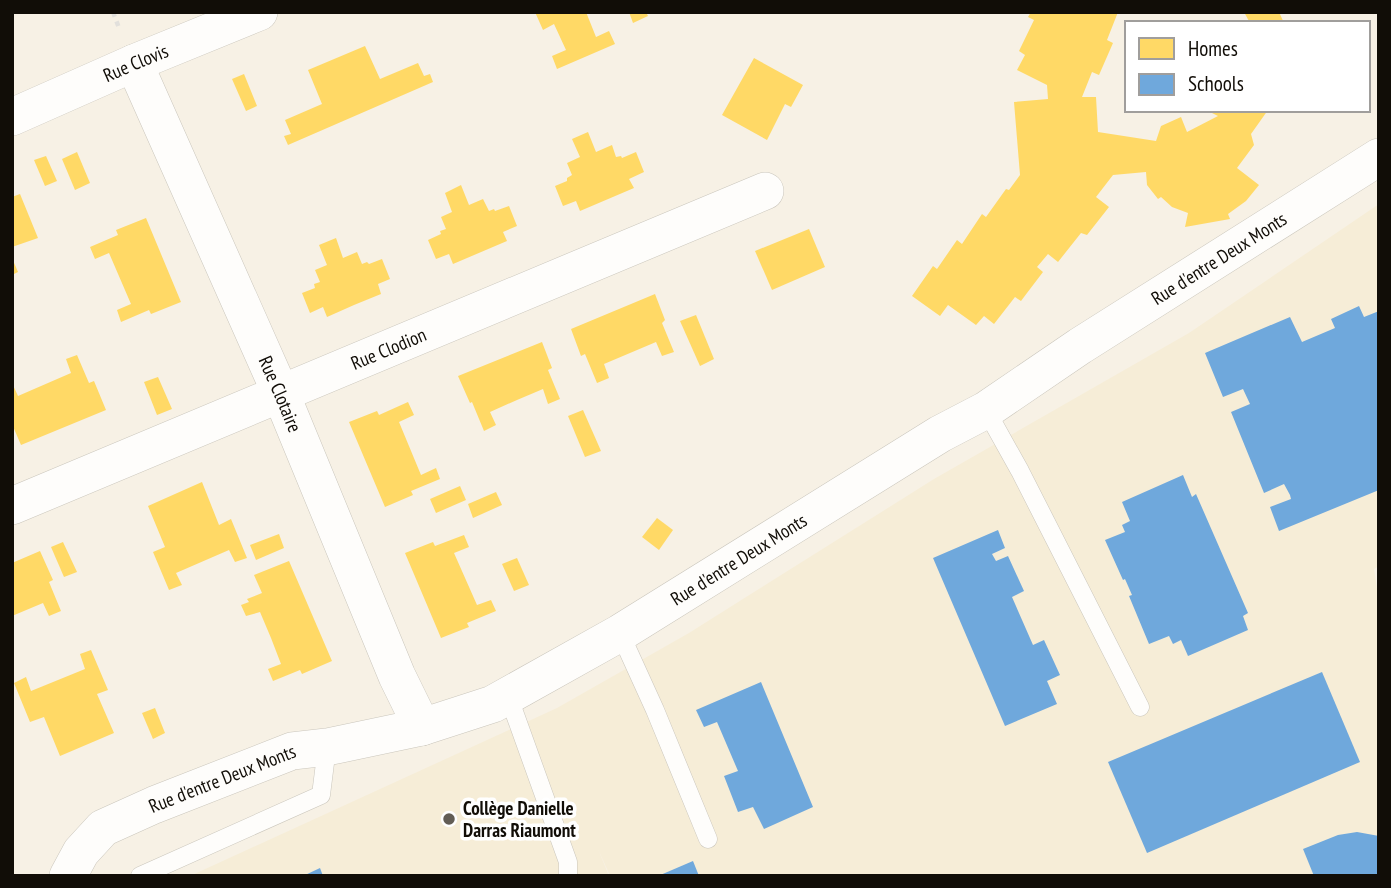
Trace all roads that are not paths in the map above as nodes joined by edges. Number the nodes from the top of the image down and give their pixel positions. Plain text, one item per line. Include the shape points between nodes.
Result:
1 (260, 12) edge
2 (134, 63) junction
3 (12, 117) edge
4 (1379, 157) edge
5 (765, 191) dead end
6 (281, 394) junction
7 (986, 410) junction
8 (12, 506) edge
9 (620, 633) junction
10 (508, 695) junction
11 (1140, 707) dead end
12 (422, 727) junction
13 (327, 747) junction
14 (708, 839) dead end
15 (68, 876) edge
16 (140, 876) edge
17 (568, 876) edge

1 - 2 street, Rue Clovis
2 - 3 street, Rue Clovis
2 - 6 street, Rue Clotaire
4 - 7 street, Rue d'entre Deux Monts
5 - 6 street, Rue Clodion
6 - 8 street, Rue Clodion
6 - 12 street, Rue Clotaire
7 - 9 street, Rue d'entre Deux Monts
7 - 11 lane
9 - 10 street, Rue d'entre Deux Monts
9 - 14 lane
10 - 12 street, Rue d'entre Deux Monts
10 - 17 lane via 568,862
12 - 13 street, Rue d'entre Deux Monts
13 - 15 street, Rue d'entre Deux Monts via 292,751 103,828 80,852
13 - 16 lane via 321,795

